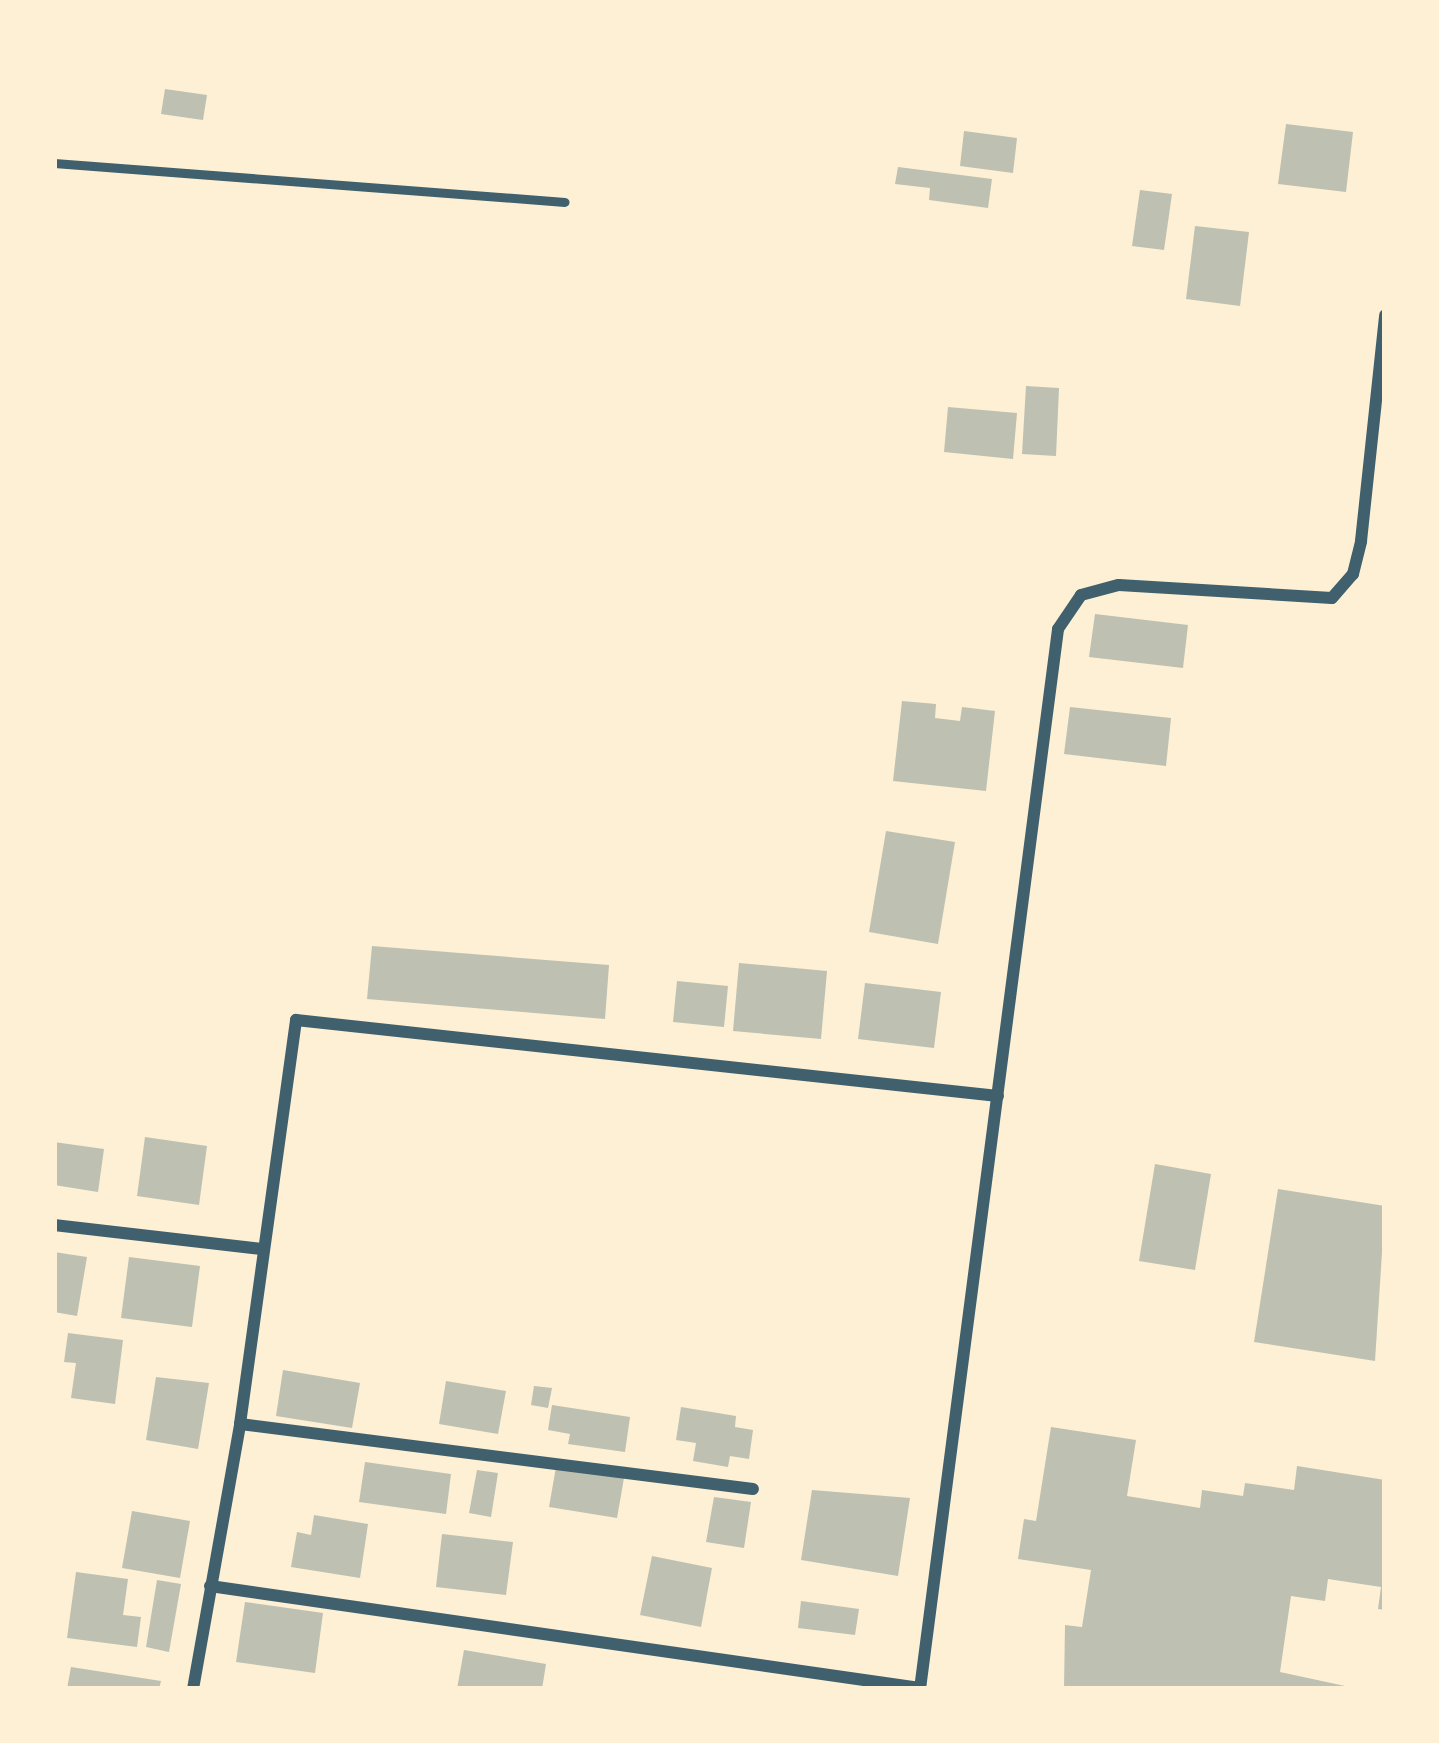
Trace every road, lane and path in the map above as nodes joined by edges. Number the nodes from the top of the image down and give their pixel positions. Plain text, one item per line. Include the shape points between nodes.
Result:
1 (54, 164) edge
2 (565, 202) dead end
3 (1385, 315) edge
4 (998, 1096) junction
5 (54, 1225) edge
6 (260, 1249) junction
7 (240, 1424) junction
8 (753, 1489) dead end
9 (210, 1586) junction
10 (920, 1688) edge
11 (193, 1689) edge

1 - 2 lane
3 - 4 street via 1361,541 1353,574 1332,598 1119,585 1081,595 1058,629
4 - 6 street via 296,1020
4 - 10 street
5 - 6 street
6 - 7 street
7 - 8 street
7 - 9 street
9 - 10 street
9 - 11 street

